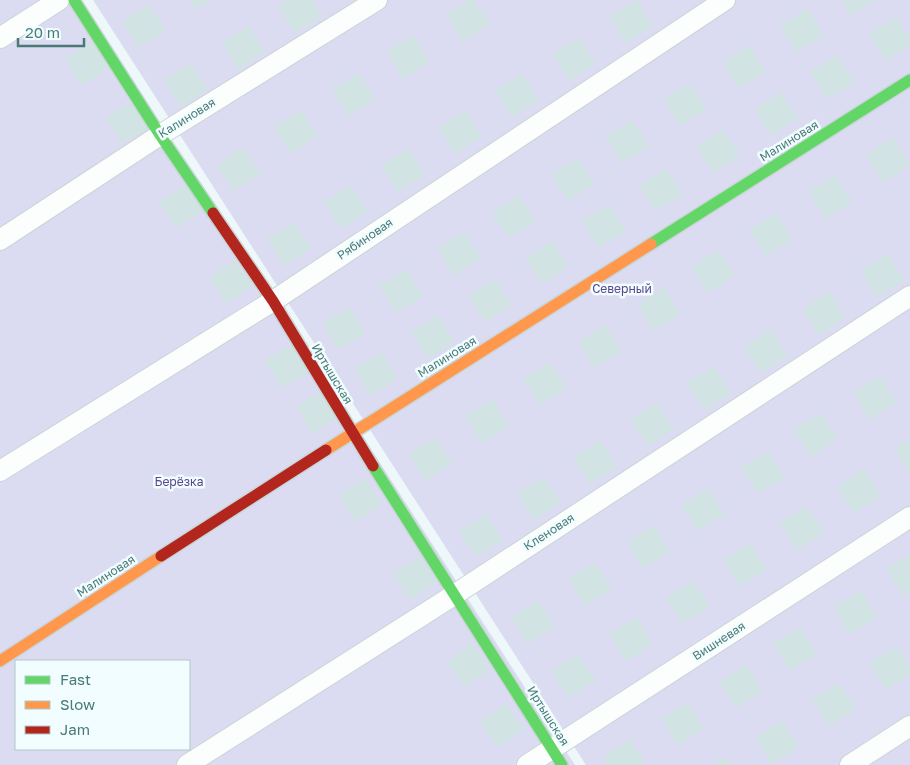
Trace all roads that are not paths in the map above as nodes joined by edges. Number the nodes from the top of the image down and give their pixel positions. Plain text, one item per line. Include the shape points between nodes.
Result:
1 (59, 0) edge
2 (74, 0) edge
3 (377, 0) edge
4 (726, 0) edge
5 (0, 38) edge
6 (910, 80) edge
7 (160, 135) junction
8 (0, 240) edge
9 (910, 296) edge
10 (273, 301) junction
11 (352, 433) junction
12 (0, 471) edge
13 (910, 517) edge
14 (454, 595) junction
15 (0, 661) edge
16 (910, 726) edge
17 (557, 757) edge
18 (187, 765) edge
19 (527, 765) edge
20 (850, 765) edge

1 - 5 street
2 - 7 street, Иртышская
3 - 7 street, Калиновая
4 - 10 street, Рябиновая
6 - 11 street, Малиновая
7 - 8 street, Калиновая
7 - 10 street, Иртышская
9 - 14 street, Кленовая
10 - 11 street, Иртышская
10 - 12 street, Рябиновая
11 - 14 street, Иртышская
11 - 15 street, Малиновая
13 - 17 street, Вишневая
14 - 17 street, Иртышская
14 - 18 street, Кленовая
16 - 20 street
17 - 19 street, Вишневая

